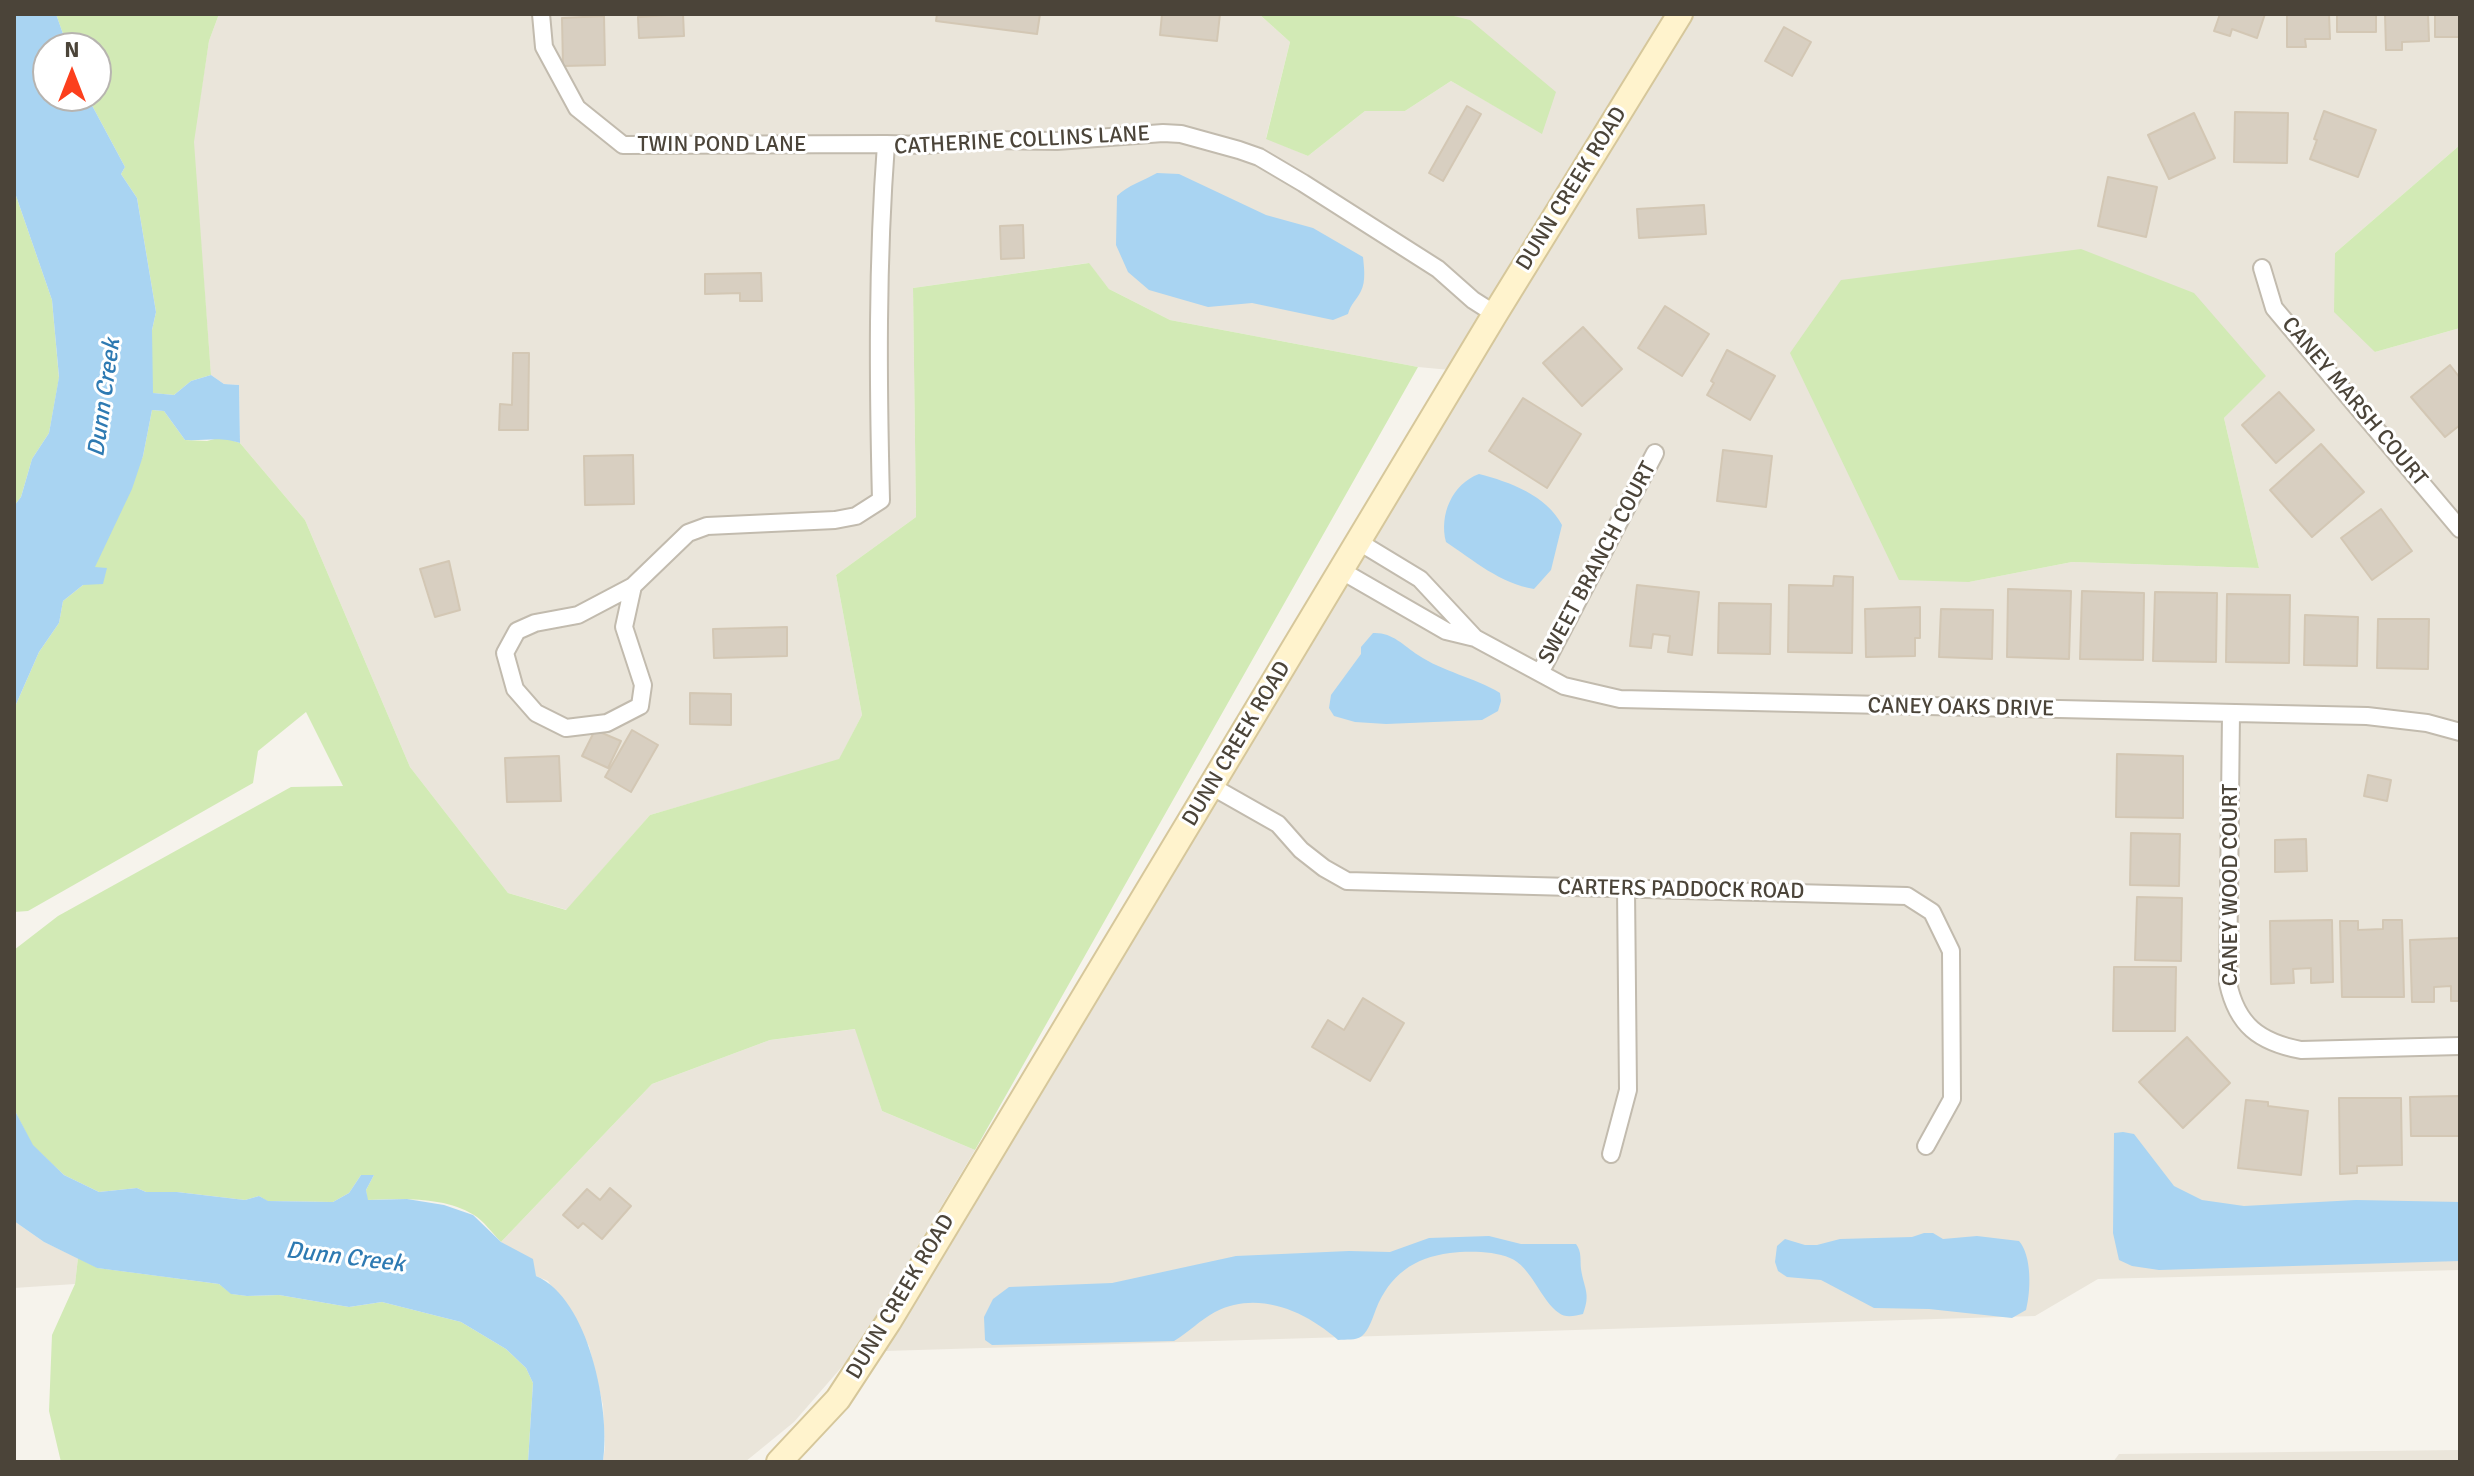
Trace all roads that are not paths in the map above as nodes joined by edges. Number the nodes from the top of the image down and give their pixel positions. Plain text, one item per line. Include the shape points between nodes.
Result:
1 (541, 14) edge
2 (1680, 14) edge
3 (886, 144) junction
4 (2262, 268) dead end
5 (1495, 314) junction
6 (1655, 453) dead end
7 (2460, 529) edge
8 (1359, 542) junction
9 (1342, 571) junction
10 (633, 586) junction
11 (1475, 638) junction
12 (1540, 673) junction
13 (2231, 713) junction
14 (2460, 732) edge
15 (1211, 786) junction
16 (1626, 889) junction
17 (2460, 1046) edge
18 (1926, 1146) dead end
19 (1611, 1154) dead end
20 (779, 1462) edge

1 - 3 street, TWIN POND LANE via 544,47 577,108 623,145
2 - 5 street, DUNN CREEK ROAD
3 - 5 street, CATHERINE COLLINS LANE via 1163,133 1239,150 1303,183 1426,261
3 - 10 street, CATHERINE COLLINS LANE via 878,248 881,500 856,516 835,520 707,526 688,533
4 - 7 street, CANEY MARSH COURT via 2274,308
5 - 8 street, DUNN CREEK ROAD
6 - 12 street, SWEET BRANCH COURT
8 - 9 street, DUNN CREEK ROAD
8 - 11 street, CANEY OAKS DRIVE via 1420,579
9 - 11 street, CANEY OAKS DRIVE via 1446,631
9 - 15 street, DUNN CREEK ROAD
10 - 10 street, CATHERINE COLLINS LANE via 578,615 517,631 505,653 515,689 536,713 566,728 607,723 640,706 643,685 624,627
11 - 12 street, CANEY OAKS DRIVE
12 - 13 street, CANEY OAKS DRIVE via 1564,686 1620,699
13 - 14 street, CANEY OAKS DRIVE via 2392,718
13 - 17 street, CANEY WOOD COURT via 2228,983 2243,1021 2260,1037 2301,1050
15 - 16 street, CARTERS PADDOCK ROAD via 1278,824 1301,850 1347,881
15 - 20 street, DUNN CREEK ROAD via 855,1374
16 - 18 street, CARTERS PADDOCK ROAD via 1907,896 1932,912 1951,951 1952,1099
16 - 19 street via 1628,1090

